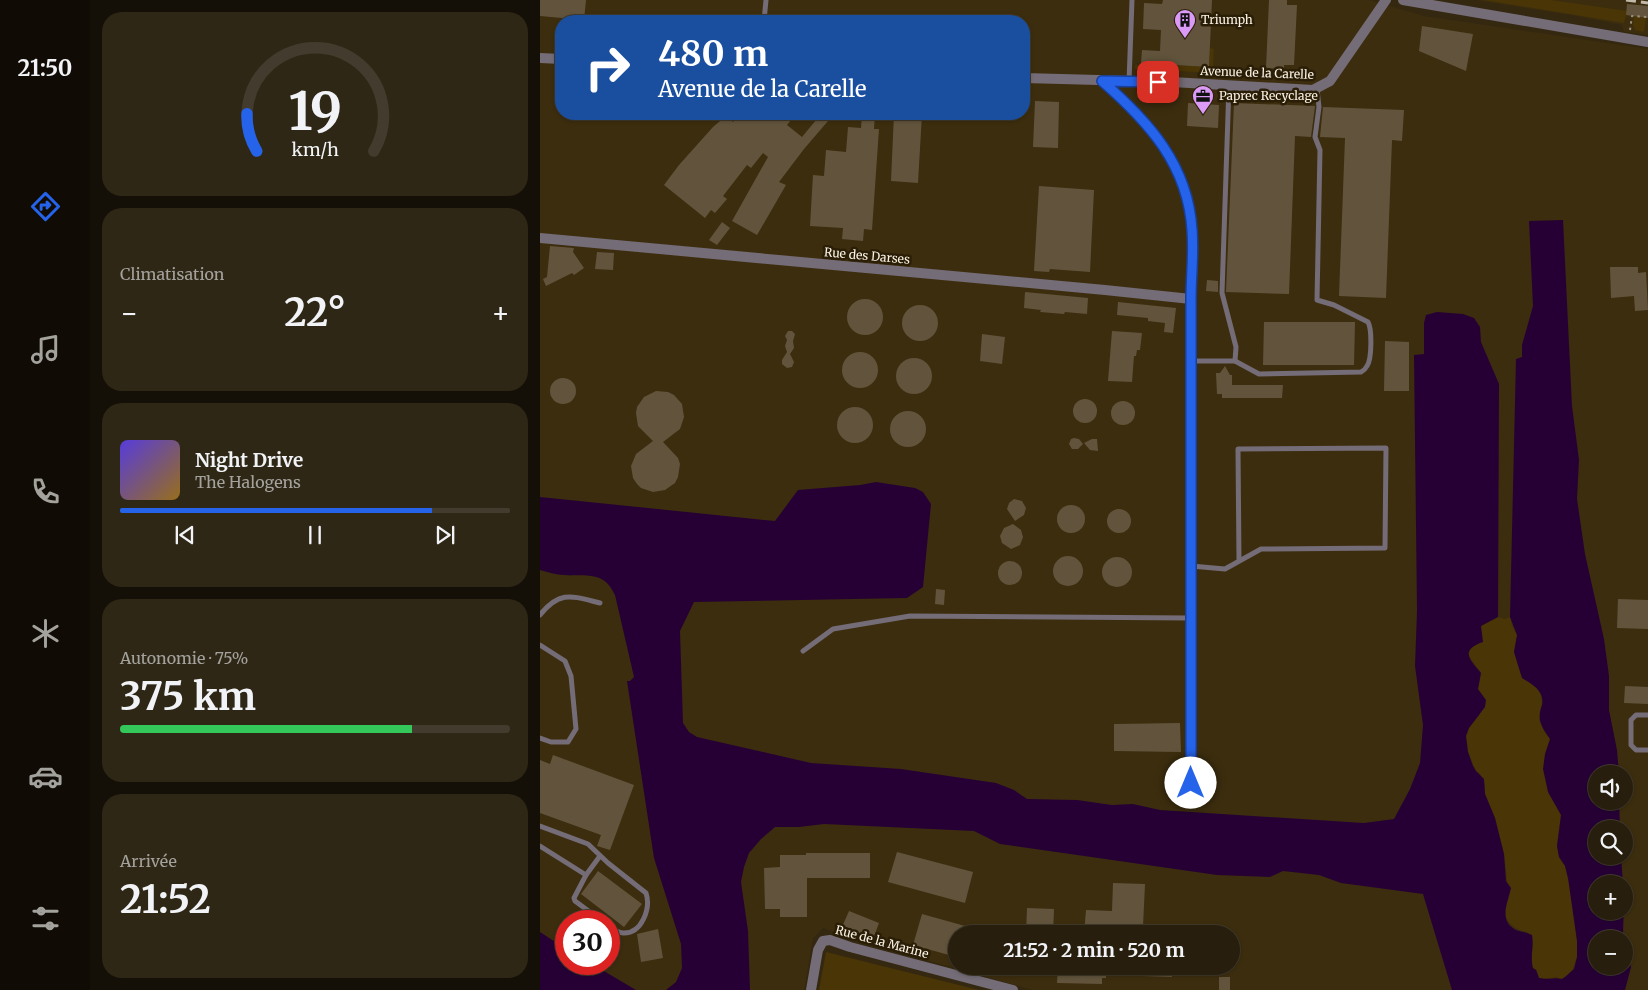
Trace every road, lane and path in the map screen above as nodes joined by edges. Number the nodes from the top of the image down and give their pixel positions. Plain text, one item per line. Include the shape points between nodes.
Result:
1 (766, 0) edge
2 (1132, 0) edge
3 (1386, 0) edge
4 (1402, 0) edge
5 (765, 15) edge
6 (1648, 17) edge
7 (1630, 30) dead end
8 (1648, 42) edge
9 (540, 58) edge
10 (555, 59) edge
11 (1030, 78) edge
12 (1102, 81) junction
13 (1129, 82) junction
14 (1229, 85) junction
15 (1317, 88) junction
16 (540, 238) edge
17 (1191, 299) junction
18 (1192, 361) junction
19 (1235, 361) junction
20 (1239, 561) junction
21 (1191, 566) junction
22 (600, 603) dead end
23 (540, 616) edge
24 (1190, 618) junction
25 (540, 645) edge
26 (803, 651) dead end
27 (1648, 715) edge
28 (540, 738) edge
29 (1648, 750) edge
30 (1191, 802) dead end
31 (540, 826) edge
32 (540, 846) edge
33 (600, 856) junction
34 (586, 875) junction
35 (587, 910) edge
36 (620, 932) edge
37 (811, 990) edge
38 (1013, 990) edge

1 - 5 lane
2 - 13 lane
3 - 15 street, Avenue de la Carelle via 1330,82
4 - 8 street
6 - 7 path via 1632,16
9 - 10 street
11 - 12 street, Avenue de la Carelle
12 - 13 street, Avenue de la Carelle
12 - 17 street via 1131,107 1161,142 1181,181 1190,207 1193,231
13 - 14 street, Avenue de la Carelle
14 - 15 street, Avenue de la Carelle
14 - 19 lane via 1222,293 1236,347
15 - 19 lane via 1320,107 1315,137 1320,150 1317,300 1368,322 1371,327 1370,360 1361,372 1259,374
16 - 17 street, Rue des Darses
17 - 18 street
18 - 19 lane
18 - 21 street
20 - 20 lane via 1261,549 1384,548 1386,448 1238,448
20 - 21 lane via 1221,570
21 - 24 street
22 - 23 lane via 570,595 549,604
24 - 26 lane via 910,616 833,629
24 - 30 street
25 - 28 lane via 564,661 571,676 576,729 568,742 550,742
27 - 29 lane via 1636,715 1631,720 1631,745 1636,750
31 - 33 lane via 588,844
32 - 34 lane
33 - 34 lane
33 - 36 lane via 646,893 648,900 645,919 634,930
34 - 35 lane via 574,898
37 - 38 street, Rue de la Marine via 818,950 827,936 850,947

